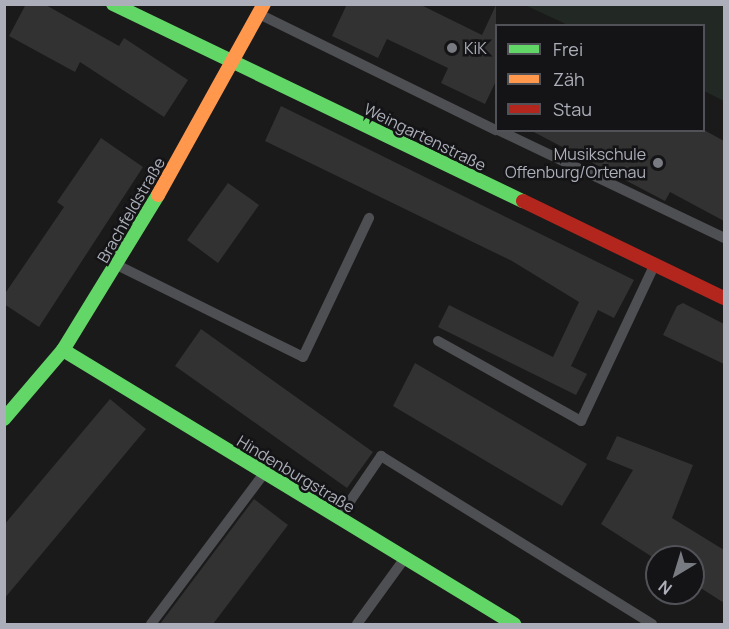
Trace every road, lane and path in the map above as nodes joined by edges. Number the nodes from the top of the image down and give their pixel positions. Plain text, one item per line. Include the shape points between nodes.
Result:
1 (113, 4) edge
2 (262, 9) edge
3 (234, 64) junction
4 (495, 129) edge
5 (501, 132) edge
6 (369, 218) dead end
7 (724, 238) edge
8 (654, 265) junction
9 (118, 266) junction
10 (724, 298) edge
11 (438, 341) dead end
12 (63, 350) junction
13 (4, 419) edge
14 (263, 474) junction
15 (338, 518) junction
16 (405, 558) junction
17 (151, 624) edge
18 (357, 624) edge
19 (514, 624) edge
20 (652, 624) edge

1 - 3 street, Weingartenstraße
2 - 3 street, Brachfeldstraße
2 - 4 lane
3 - 8 street, Weingartenstraße
3 - 9 street, Brachfeldstraße
5 - 7 lane
6 - 9 lane via 303,357
8 - 10 street, Weingartenstraße
8 - 11 lane via 581,421
9 - 12 street, Brachfeldstraße
12 - 13 street, Brachfeldstraße
12 - 14 street, Hindenburgstraße
14 - 15 street, Hindenburgstraße
14 - 17 lane
15 - 16 street, Hindenburgstraße
15 - 20 lane via 381,456
16 - 18 lane
16 - 19 street, Hindenburgstraße

